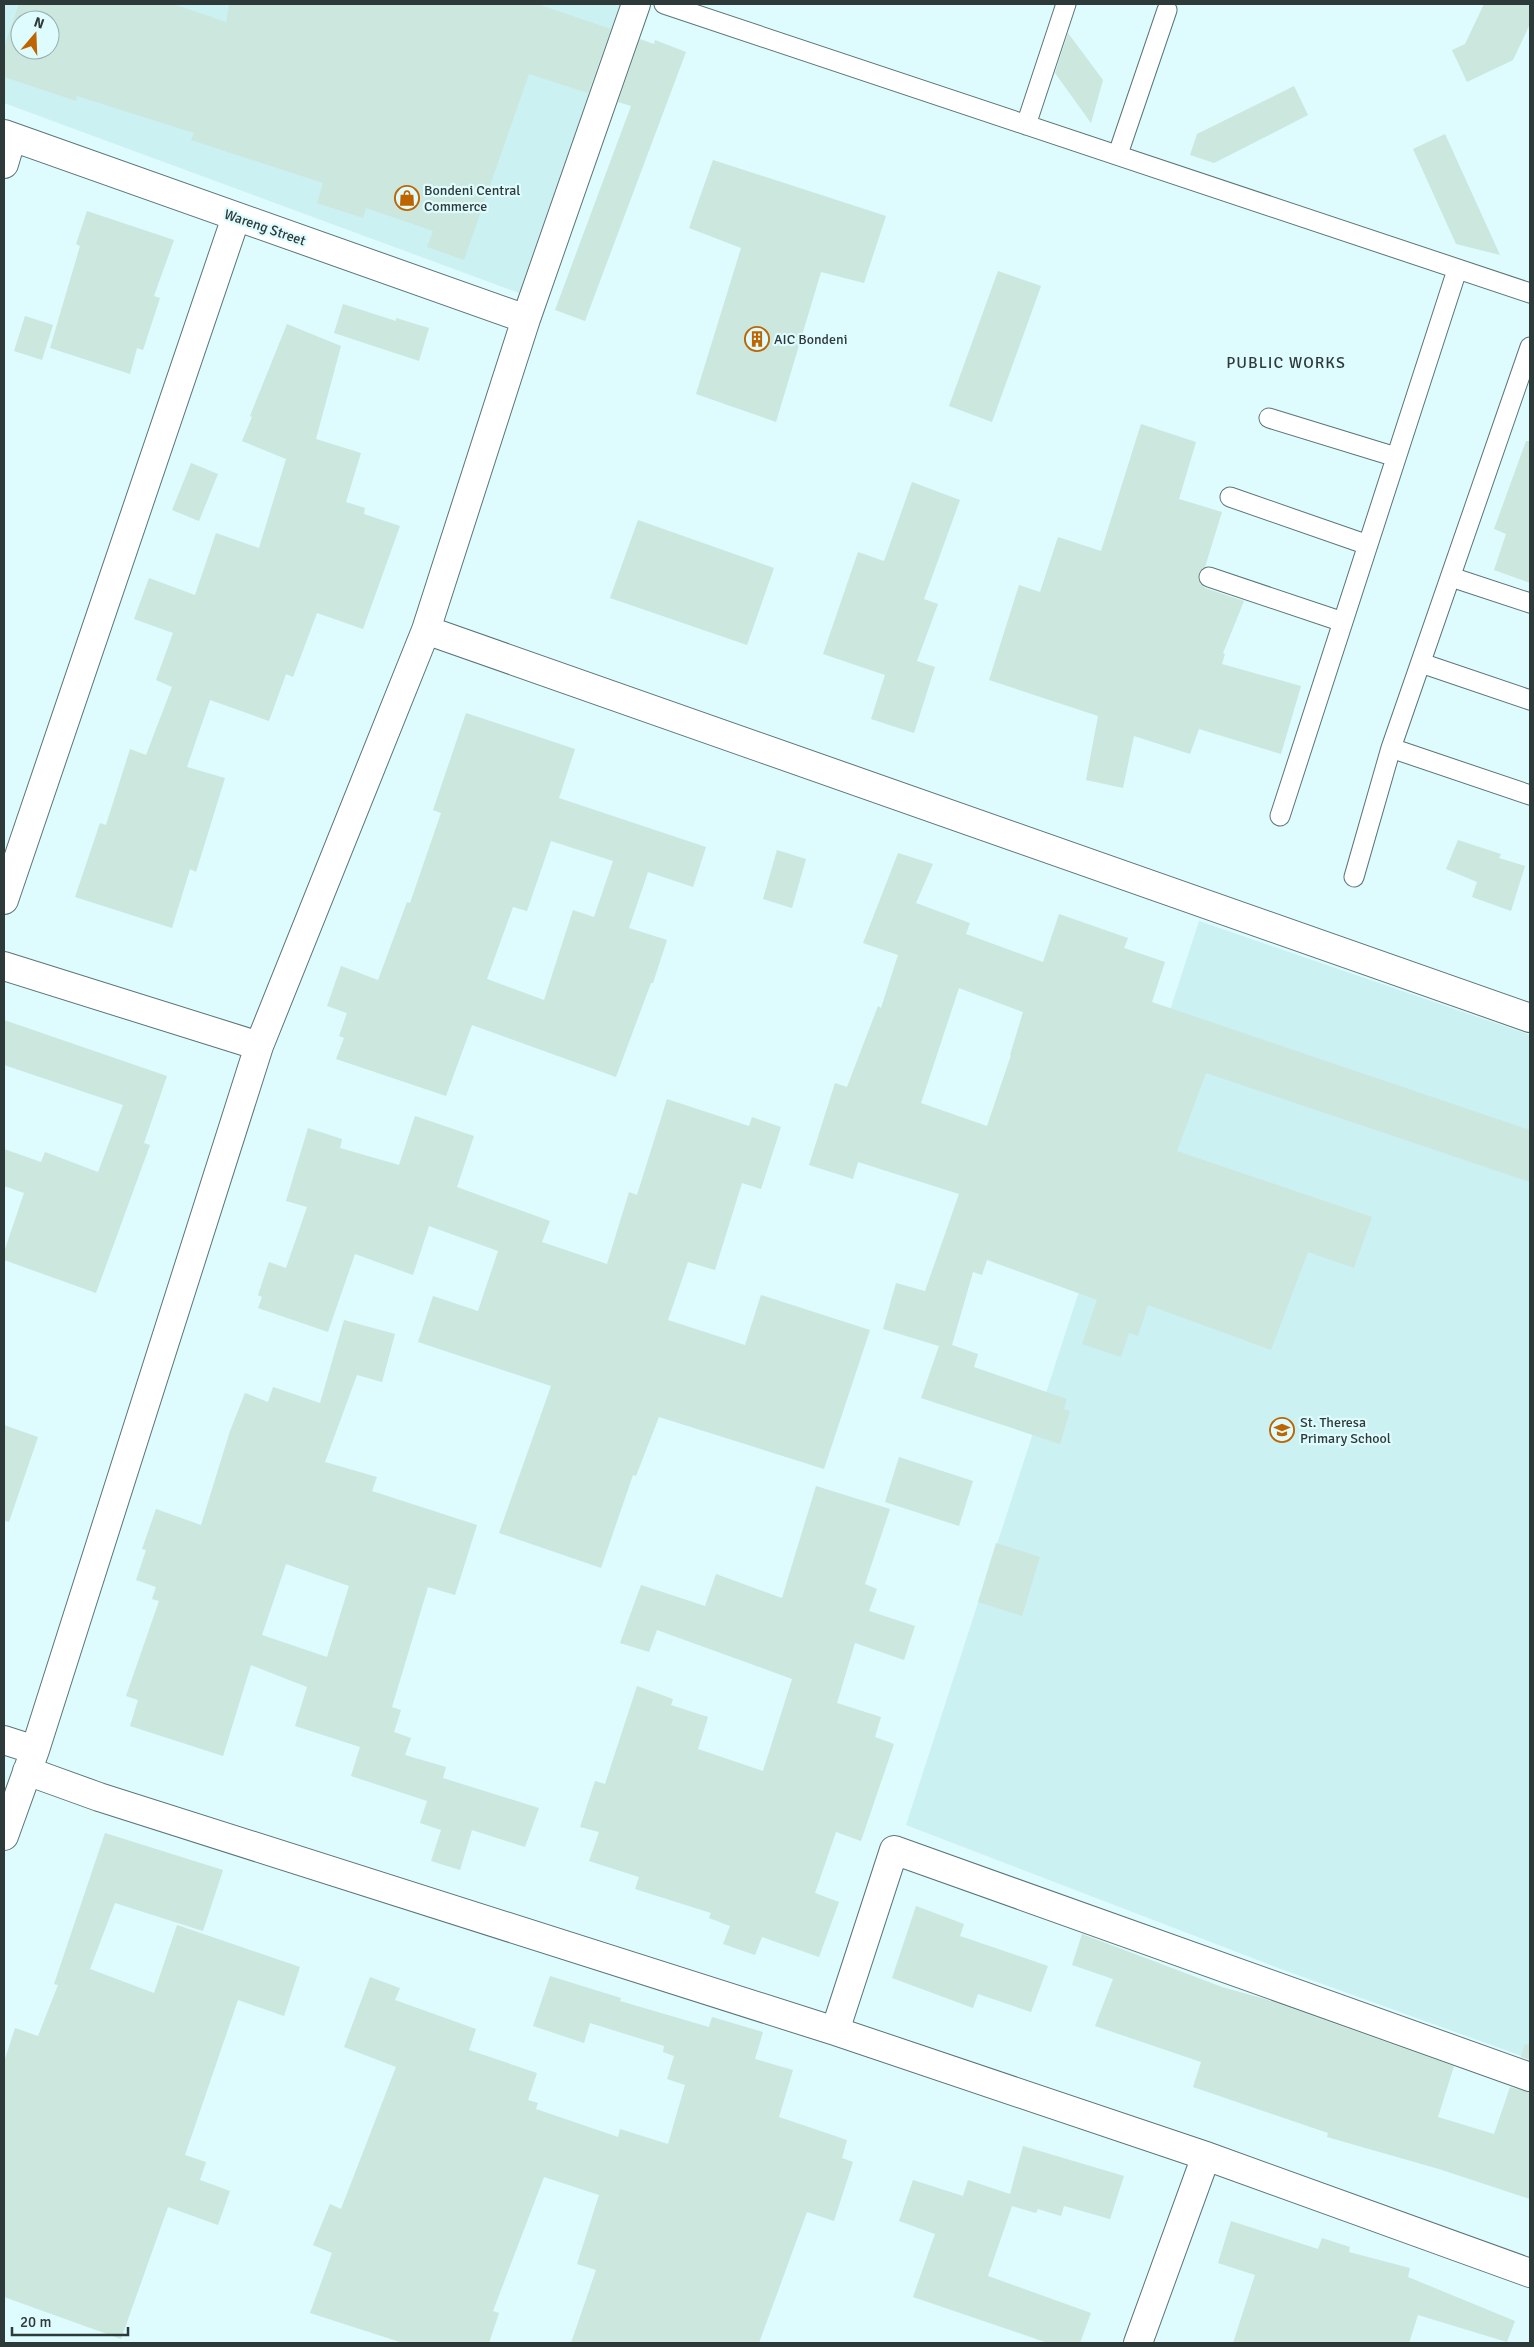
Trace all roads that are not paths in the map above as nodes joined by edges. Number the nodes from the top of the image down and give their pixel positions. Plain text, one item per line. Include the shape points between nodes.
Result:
1 (636, 4) edge
2 (664, 4) edge
3 (1066, 4) edge
4 (1167, 10) dead end
5 (1026, 125) junction
6 (8, 136) edge
7 (1118, 154) junction
8 (4, 164) edge
9 (236, 216) junction
10 (1457, 270) junction
11 (1530, 293) edge
12 (526, 319) junction
13 (1530, 347) edge
14 (1269, 418) dead end
15 (1396, 457) junction
16 (1230, 497) dead end
17 (1368, 545) junction
18 (1209, 576) dead end
19 (1450, 577) junction
20 (1530, 603) edge
21 (1343, 622) junction
22 (426, 630) junction
23 (1421, 663) junction
24 (1530, 700) edge
25 (1391, 748) junction
26 (1530, 795) edge
27 (1280, 816) dead end
28 (1354, 877) dead end
29 (4, 900) edge
30 (4, 966) edge
31 (1530, 1018) edge
32 (259, 1046) junction
33 (4, 1740) edge
34 (31, 1761) junction
35 (4, 1836) edge
36 (835, 2031) junction
37 (1530, 2077) edge
38 (1206, 2156) junction
39 (1530, 2273) edge
40 (1138, 2343) edge

1 - 12 street
2 - 5 lane
3 - 5 lane
4 - 7 lane
5 - 7 lane
6 - 8 street
6 - 9 street, Wareng Street
7 - 10 lane
9 - 12 street, Wareng Street
9 - 29 street
10 - 11 lane
10 - 15 lane
12 - 22 street
13 - 19 lane
14 - 15 lane
15 - 17 lane
16 - 17 lane
17 - 21 lane
18 - 21 lane
19 - 20 lane
19 - 23 lane
21 - 27 lane
22 - 31 street
22 - 32 street
23 - 24 lane
23 - 25 lane
25 - 26 lane
25 - 28 lane
30 - 32 street
32 - 34 street
33 - 34 street
34 - 35 street
34 - 36 street via 100,1797
36 - 37 street via 894,1850
36 - 38 street
38 - 39 street
38 - 40 street

